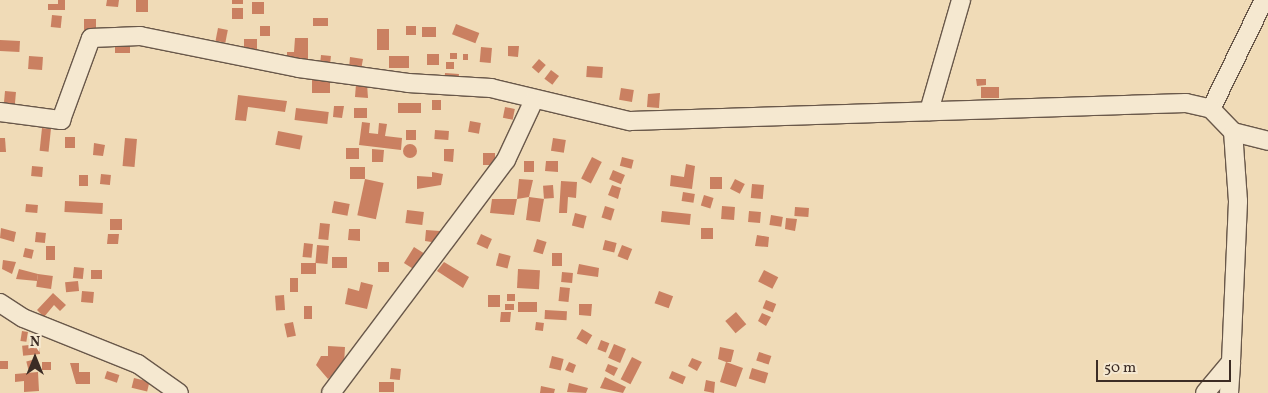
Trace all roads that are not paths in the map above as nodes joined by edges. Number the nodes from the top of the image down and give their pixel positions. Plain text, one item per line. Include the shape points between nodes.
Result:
1 (961, 0) edge
2 (1264, 0) edge
3 (534, 100) junction
4 (1211, 109) junction
5 (929, 111) junction
6 (0, 112) edge
7 (1233, 132) junction
8 (1268, 142) edge
9 (0, 303) edge
10 (1231, 362) junction
11 (179, 393) edge
12 (330, 393) edge
13 (1205, 393) edge
14 (1229, 393) edge

1 - 5 street
2 - 4 street
3 - 5 street via 630,121
3 - 6 street via 491,88 408,83 248,60 140,36 91,38 61,120
3 - 12 street via 506,160
4 - 5 street via 1186,103
4 - 7 street
7 - 8 street
7 - 10 street via 1238,201
9 - 11 street via 23,318 138,364
10 - 13 street
10 - 14 street

